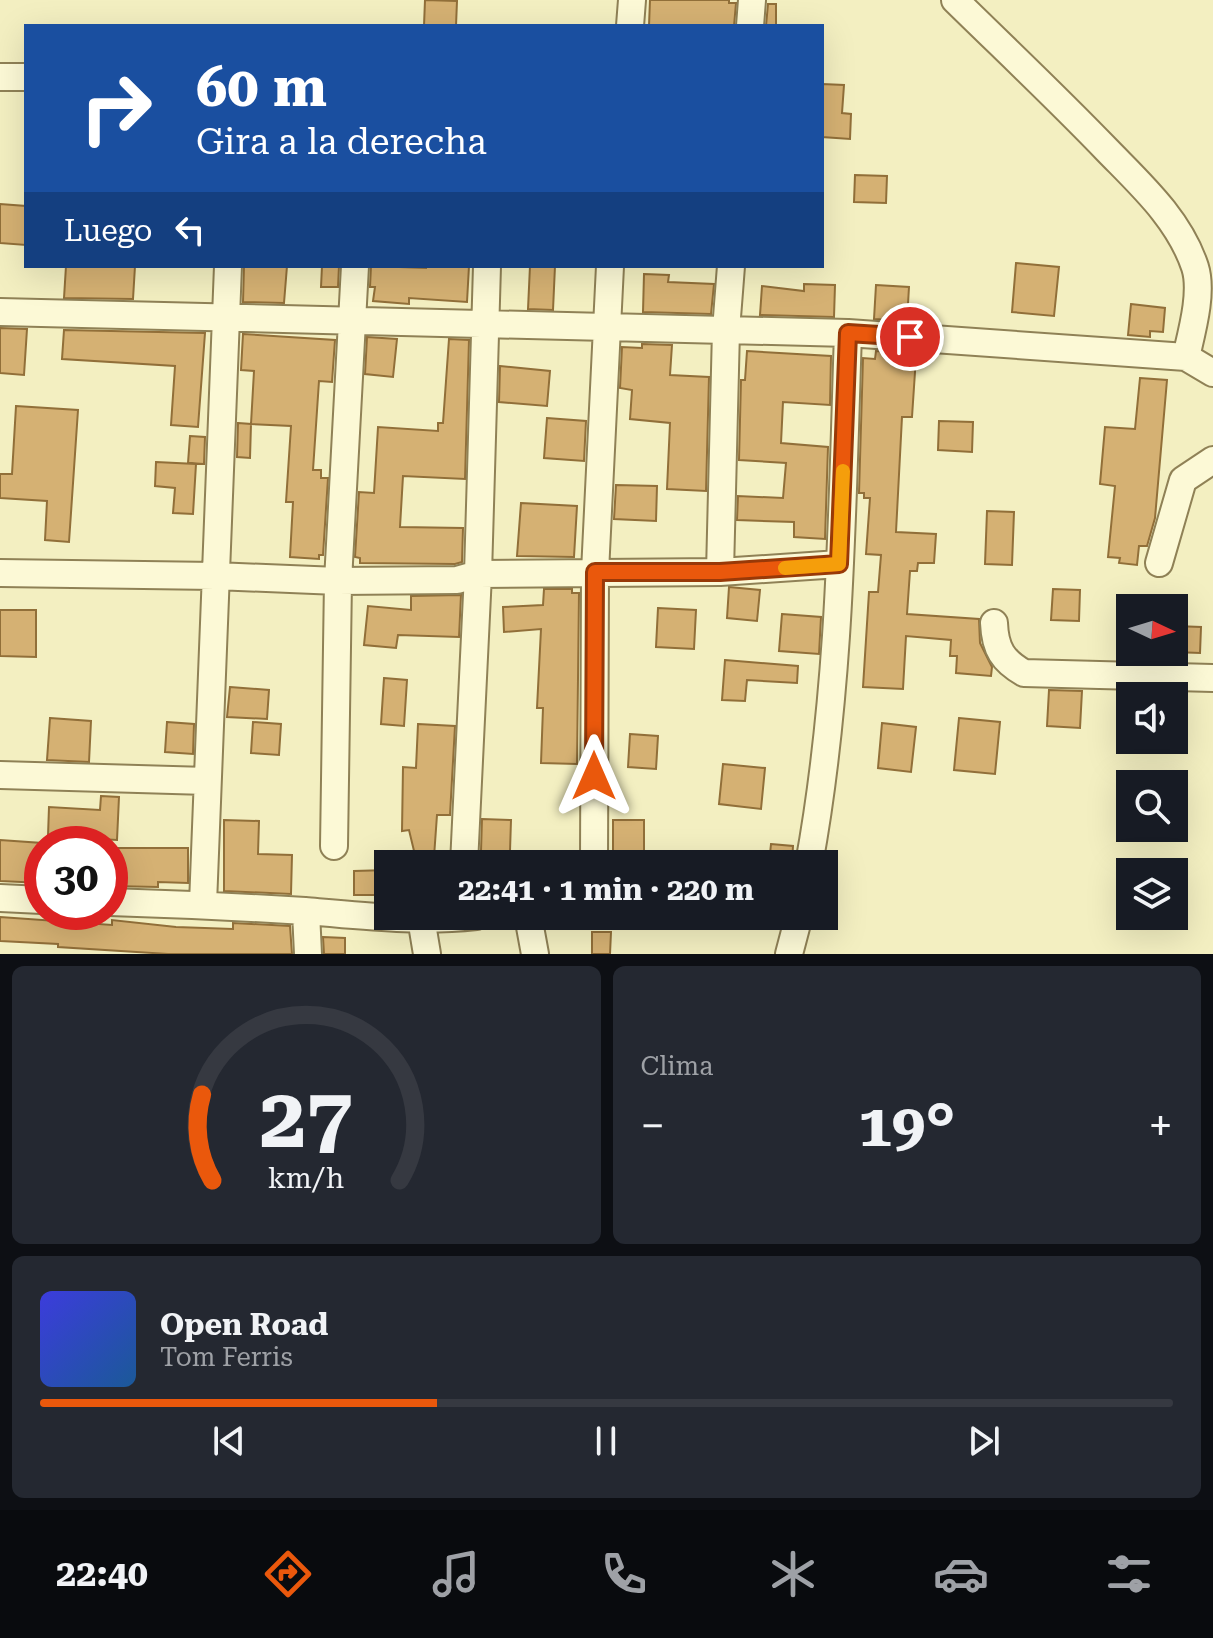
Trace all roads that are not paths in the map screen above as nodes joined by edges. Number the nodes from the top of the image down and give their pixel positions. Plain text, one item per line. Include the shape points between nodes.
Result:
1 (632, 0) edge
2 (752, 0) edge
3 (955, 0) edge
4 (630, 24) edge
5 (750, 24) edge
6 (0, 77) edge
7 (24, 77) edge
8 (228, 268) edge
9 (355, 268) edge
10 (487, 268) edge
11 (610, 268) edge
12 (731, 268) edge
13 (0, 312) edge
14 (227, 316) junction
15 (352, 319) junction
16 (485, 323) junction
17 (606, 326) junction
18 (726, 330) junction
19 (848, 333) junction
20 (1186, 357) junction
21 (1213, 373) edge
22 (1213, 460) edge
23 (1159, 563) dead end
24 (839, 564) junction
25 (595, 572) junction
26 (720, 572) junction
27 (0, 573) edge
28 (478, 574) junction
29 (215, 576) junction
30 (338, 581) junction
31 (994, 623) dead end
32 (1213, 678) edge
33 (0, 775) edge
34 (207, 781) junction
35 (334, 846) dead end
36 (465, 850) edge
37 (594, 850) edge
38 (812, 850) edge
39 (0, 898) edge
40 (24, 899) edge
41 (128, 902) edge
42 (203, 904) junction
43 (306, 912) junction
44 (374, 916) edge
45 (423, 930) edge
46 (531, 930) edge
47 (795, 930) edge
48 (308, 954) edge
49 (427, 954) edge
50 (535, 954) edge
51 (789, 954) edge

1 - 4 street
2 - 5 street
3 - 20 street via 1174,224 1196,269 1196,316
6 - 7 street
8 - 14 street
9 - 15 street
10 - 16 street
11 - 17 street
12 - 18 street
13 - 14 street
14 - 15 street
14 - 29 street
15 - 16 street
15 - 30 street
16 - 17 street
16 - 28 street
17 - 18 street
17 - 25 street
18 - 19 street
18 - 26 street
19 - 20 street
19 - 24 street
20 - 21 street
22 - 23 street via 1183,480
24 - 26 street
24 - 38 street via 833,684
25 - 26 street
25 - 28 street
25 - 37 street
27 - 29 street
28 - 30 street via 457,580
28 - 36 street
29 - 30 street
29 - 34 street
30 - 35 street
31 - 32 street via 999,653 1024,673
33 - 34 street
34 - 42 street
39 - 40 street
41 - 42 street
42 - 43 street
43 - 44 street
43 - 48 street
45 - 49 street
46 - 50 street
47 - 51 street

